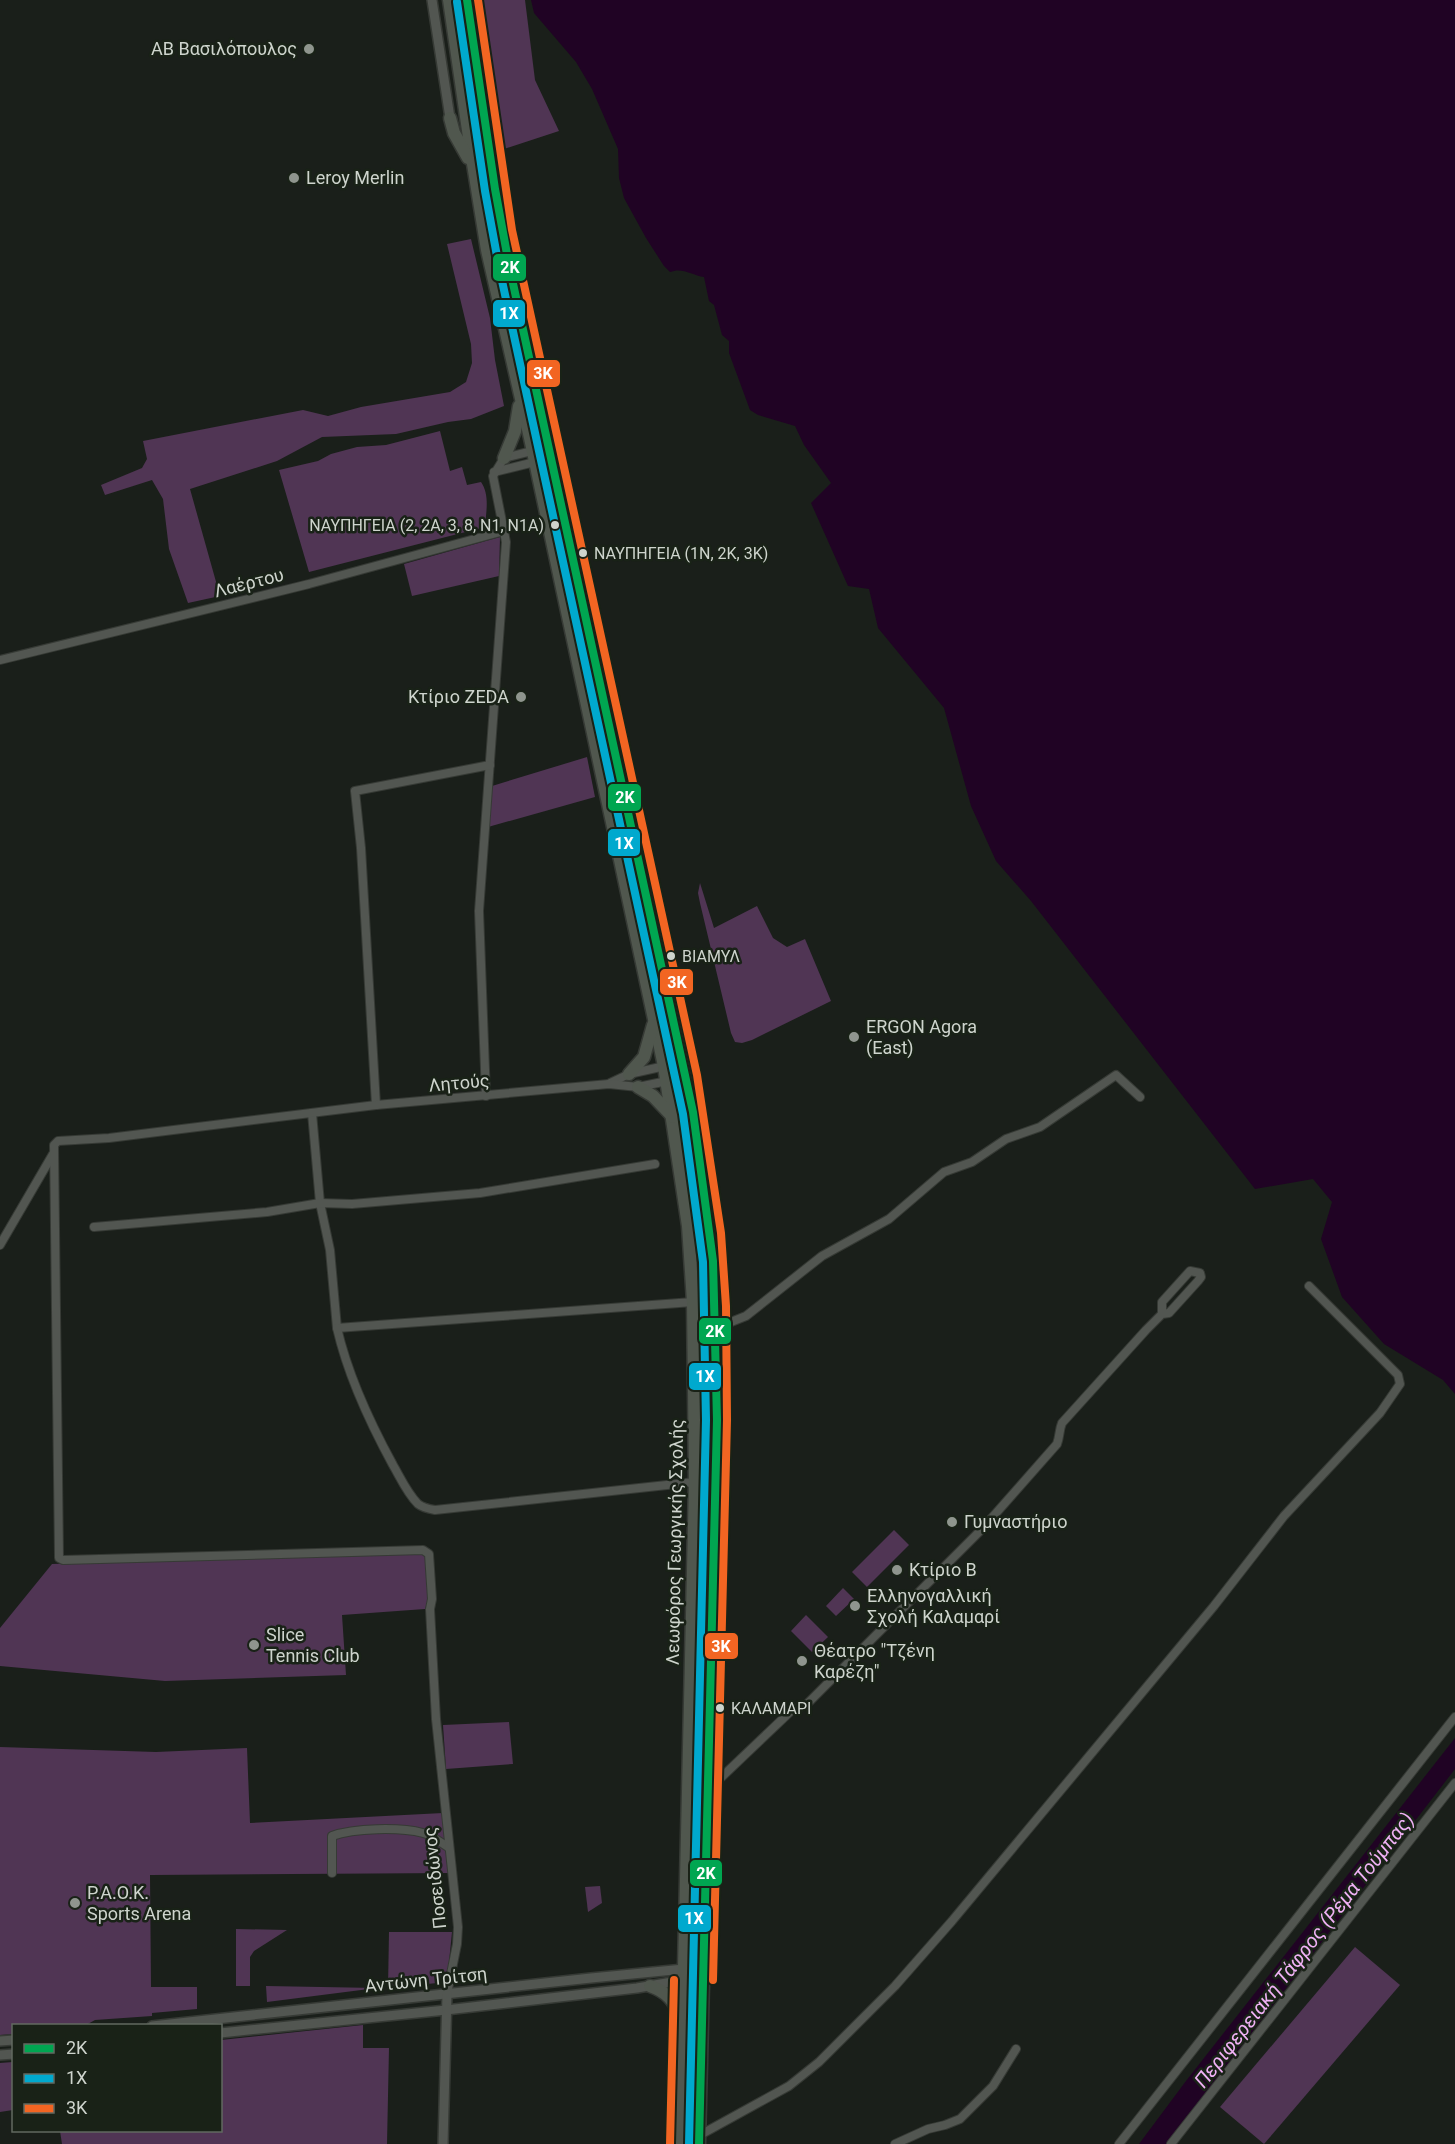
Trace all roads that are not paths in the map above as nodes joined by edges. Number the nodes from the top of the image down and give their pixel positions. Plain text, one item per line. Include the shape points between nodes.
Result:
1 (432, 0) edge
2 (449, 0) edge
3 (467, 0) edge
4 (450, 118) joint
5 (474, 173) junction
6 (520, 399) junction
7 (550, 453) junction
8 (534, 456) junction
9 (504, 458) junction
10 (494, 472) junction
11 (504, 531) junction
12 (0, 660) edge
13 (490, 765) junction
14 (654, 1021) junction
15 (683, 1062) junction
16 (664, 1066) junction
17 (629, 1074) junction
18 (687, 1077) junction
19 (667, 1081) junction
20 (609, 1084) junction
21 (638, 1087) junction
22 (486, 1096) junction
23 (1140, 1097) dead end
24 (376, 1105) junction
25 (312, 1113) junction
26 (673, 1117) junction
27 (54, 1152) junction
28 (655, 1164) dead end
29 (320, 1203) junction
30 (94, 1227) dead end
31 (0, 1245) edge
32 (1310, 1286) dead end
33 (693, 1302) junction
34 (1162, 1314) junction
35 (338, 1328) junction
36 (716, 1328) junction
37 (695, 1482) junction
38 (1455, 1717) edge
39 (1455, 1783) edge
40 (708, 1790) junction
41 (448, 1847) junction
42 (333, 1873) dead end
43 (684, 1975) junction
44 (703, 1975) junction
45 (650, 1986) junction
46 (447, 1994) junction
47 (446, 2010) junction
48 (162, 2024) edge
49 (682, 2025) junction
50 (222, 2033) edge
51 (1016, 2049) dead end
52 (699, 2140) edge
53 (443, 2144) edge
54 (680, 2144) edge
55 (896, 2144) edge
56 (1119, 2144) edge
57 (1171, 2144) edge

1 - 4 street
2 - 5 main road
3 - 7 main road via 498,212
4 - 5 main road
5 - 6 main road
6 - 8 main road
6 - 9 main road via 515,431
7 - 8 street
7 - 15 main road
8 - 9 street
8 - 10 street
8 - 14 main road
9 - 10 street
10 - 11 street
11 - 12 street, Λαέρτου
11 - 13 street via 506,551
13 - 22 street via 479,910
13 - 24 street via 355,791
14 - 16 main road, Λεωφόρος Γεωργικής Σχολής
14 - 17 main road via 647,1050
15 - 16 street, Λητούς
15 - 18 main road
16 - 17 street, Λητούς
16 - 19 main road, Λεωφόρος Γεωργικής Σχολής
17 - 20 street, Λητούς
18 - 19 street, Λητούς
18 - 36 main road via 711,1235
19 - 21 street, Λητούς
19 - 26 main road, Λεωφόρος Γεωργικής Σχολής
20 - 21 street, Λητούς
20 - 22 street, Λητούς
21 - 26 main road
22 - 24 street, Λητούς
23 - 36 street via 1116,1075 1040,1127 1006,1139 972,1162 944,1172 889,1219 822,1256 746,1316
24 - 25 street, Λητούς
25 - 27 street, Λητούς via 58,1141
25 - 29 street
26 - 33 main road, Λεωφόρος Γεωργικής Σχολής via 688,1226
27 - 31 street
27 - 41 street, Ποσειδώνος via 60,1560 426,1551 430,1557 436,1719
28 - 29 street via 480,1193
29 - 30 street via 267,1212
29 - 35 street via 330,1250
32 - 52 street via 1398,1375 1400,1384 1380,1413 1284,1516 1136,1700 894,1986 819,2062 789,2086
33 - 35 street
33 - 37 main road, Λεωφόρος Γεωργικής Σχολής
34 - 34 street via 1162,1302 1180,1281 1190,1271 1200,1273 1198,1281 1169,1313
34 - 40 street via 1062,1423 1057,1444 982,1529 807,1704 791,1711
35 - 37 street via 357,1392 406,1488 423,1507 435,1510
36 - 40 main road
37 - 43 main road, Λεωφόρος Γεωργικής Σχολής
38 - 56 street
39 - 57 street
40 - 44 main road
41 - 42 street via 425,1833 346,1831 332,1836
41 - 46 street, Ποσειδώνος via 458,1927
43 - 44 street, Αντώνη Τρίτση
43 - 45 street, Αντώνη Τρίτση
43 - 46 street, Αντώνη Τρίτση
43 - 49 main road, Λεωφόρος Γεωργικής Σχολής
44 - 52 main road
45 - 47 street, Αντώνη Τρίτση
45 - 49 main road via 671,1998
46 - 47 street, Ποσειδώνος
46 - 48 street, Αντώνη Τρίτση
47 - 50 street, Αντώνη Τρίτση
47 - 53 street, Ποσειδώνος
49 - 54 main road, Λεωφόρος Γεωργικής Σχολής
51 - 55 street via 993,2086 960,2119 928,2128

